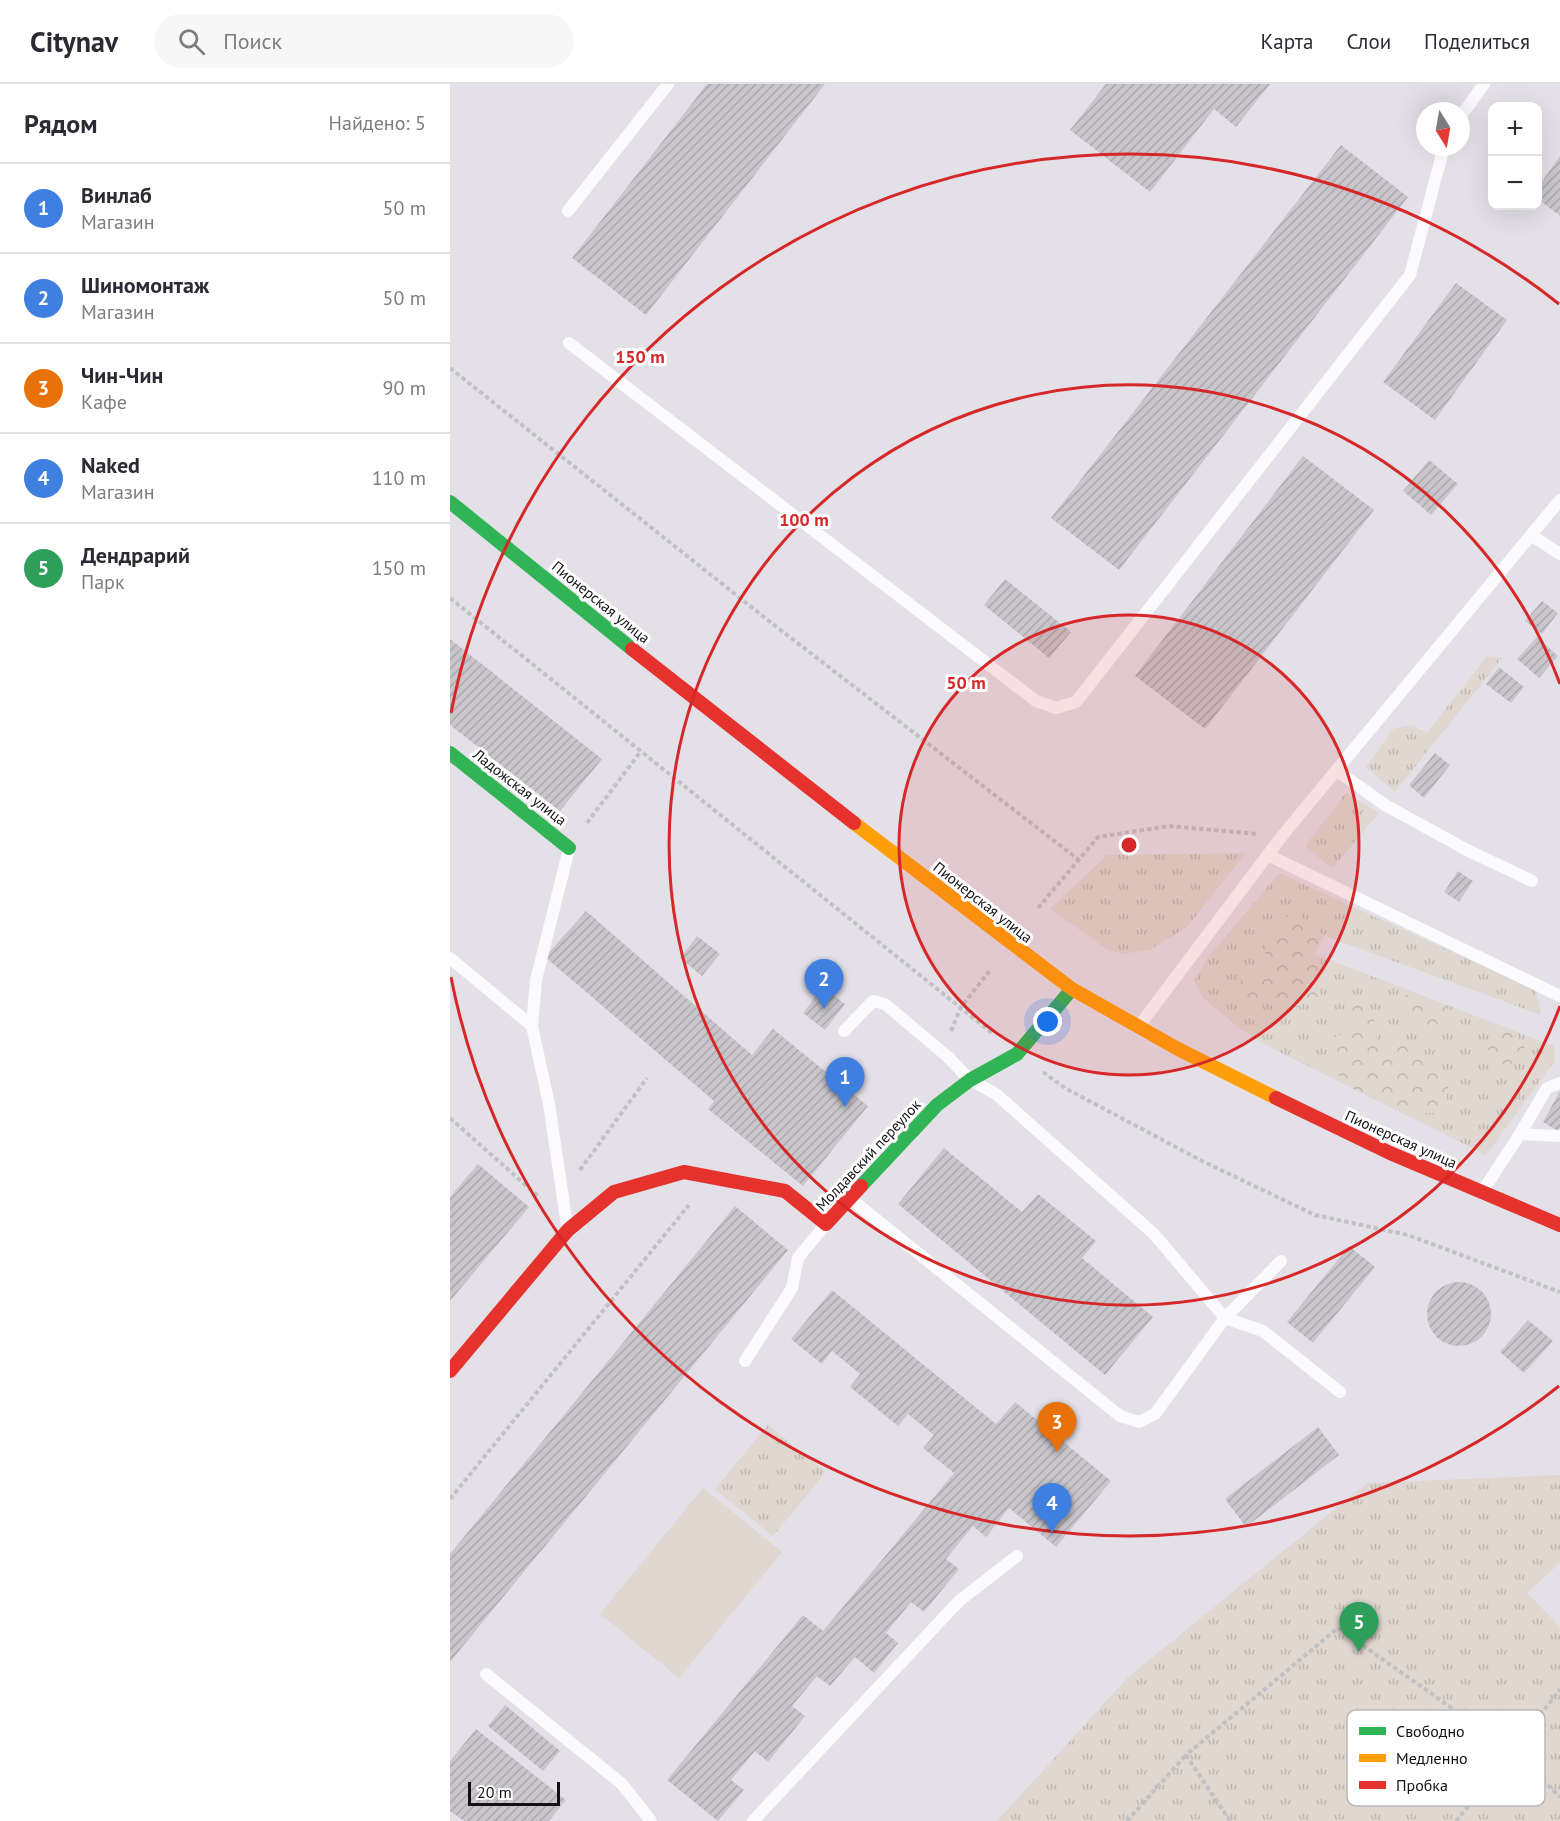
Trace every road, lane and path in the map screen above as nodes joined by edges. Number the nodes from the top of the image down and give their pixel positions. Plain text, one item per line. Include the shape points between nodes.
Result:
1 (668, 84) edge
2 (1484, 84) edge
3 (1470, 103) edge
4 (1442, 156) edge
5 (568, 211) dead end
6 (569, 343) dead end
7 (450, 368) edge
8 (1560, 500) edge
9 (450, 502) edge
10 (1532, 536) junction
11 (1560, 554) edge
12 (450, 598) edge
13 (641, 751) junction
14 (450, 753) edge
15 (1336, 770) junction
16 (1282, 836) junction
17 (569, 848) junction
18 (1268, 855) junction
19 (1079, 860) junction
20 (1532, 881) dead end
21 (1038, 908) dead end
22 (450, 958) edge
23 (991, 969) dead end
24 (1072, 989) junction
25 (1560, 996) edge
26 (961, 1007) junction
27 (532, 1026) junction
28 (1138, 1027) junction
29 (844, 1032) dead end
30 (1017, 1054) junction
31 (647, 1078) dead end
32 (970, 1080) junction
33 (1560, 1083) edge
34 (450, 1118) edge
35 (1520, 1134) junction
36 (1560, 1136) edge
37 (1481, 1192) junction
38 (563, 1193) junction
39 (850, 1198) junction
40 (693, 1200) dead end
41 (826, 1224) junction
42 (1560, 1225) edge
43 (568, 1230) junction
44 (1281, 1261) dead end
45 (1560, 1292) edge
46 (1225, 1318) junction
47 (745, 1361) dead end
48 (450, 1371) edge
49 (1340, 1392) dead end
50 (450, 1499) edge
51 (1017, 1556) dead end
52 (486, 1674) dead end
53 (1560, 1689) edge
54 (1455, 1710) edge
55 (1544, 1710) edge
56 (1186, 1755) junction
57 (1545, 1782) edge
58 (1560, 1797) edge
59 (1468, 1806) edge
60 (651, 1821) edge
61 (753, 1821) edge
62 (1127, 1821) edge
63 (1230, 1821) edge
64 (1456, 1821) edge

1 - 5 lane
2 - 3 lane
4 - 6 lane via 1410,275 1076,702 1056,708 1036,701
7 - 19 path
8 - 10 lane
9 - 24 main road, Пионерская улица via 705,708
10 - 11 lane
10 - 15 lane
12 - 13 path
13 - 17 path
13 - 26 path
14 - 17 main road, Ладожская улица
15 - 16 lane
15 - 20 lane via 1385,805
16 - 18 lane
16 - 19 path via 1169,826 1098,837
17 - 27 lane via 536,980
18 - 25 lane
18 - 28 lane
19 - 21 path
22 - 27 lane
23 - 26 path
24 - 28 main road, Пионерская улица
24 - 30 main road, Молдавский переулок
26 - 30 path
27 - 38 lane
28 - 37 main road, Пионерская улица via 1281,1101
29 - 32 lane via 873,1001 880,1002
30 - 32 main road, Молдавский переулок
30 - 45 path via 1065,1088 1204,1162 1315,1215 1408,1235
31 - 38 path
32 - 39 main road, Молдавский переулок via 937,1105
32 - 46 lane via 996,1094 1154,1234
33 - 35 lane via 1547,1088
34 - 43 path via 547,1204
35 - 36 lane
35 - 37 lane
37 - 42 main road, Пионерская улица
38 - 43 lane
39 - 41 main road, Молдавский переулок
39 - 46 lane via 1120,1416 1139,1422 1155,1414
40 - 50 path
41 - 43 main road, Молдавский переулок via 785,1191 684,1172 614,1192
41 - 47 lane via 798,1258 792,1288
43 - 48 main road, Молдавский переулок
44 - 46 lane
46 - 49 lane via 1263,1331
51 - 61 lane via 959,1601
52 - 60 lane via 621,1784
53 - 55 path
54 - 56 path via 1338,1628
56 - 62 path
56 - 63 path
57 - 58 path
59 - 64 path

